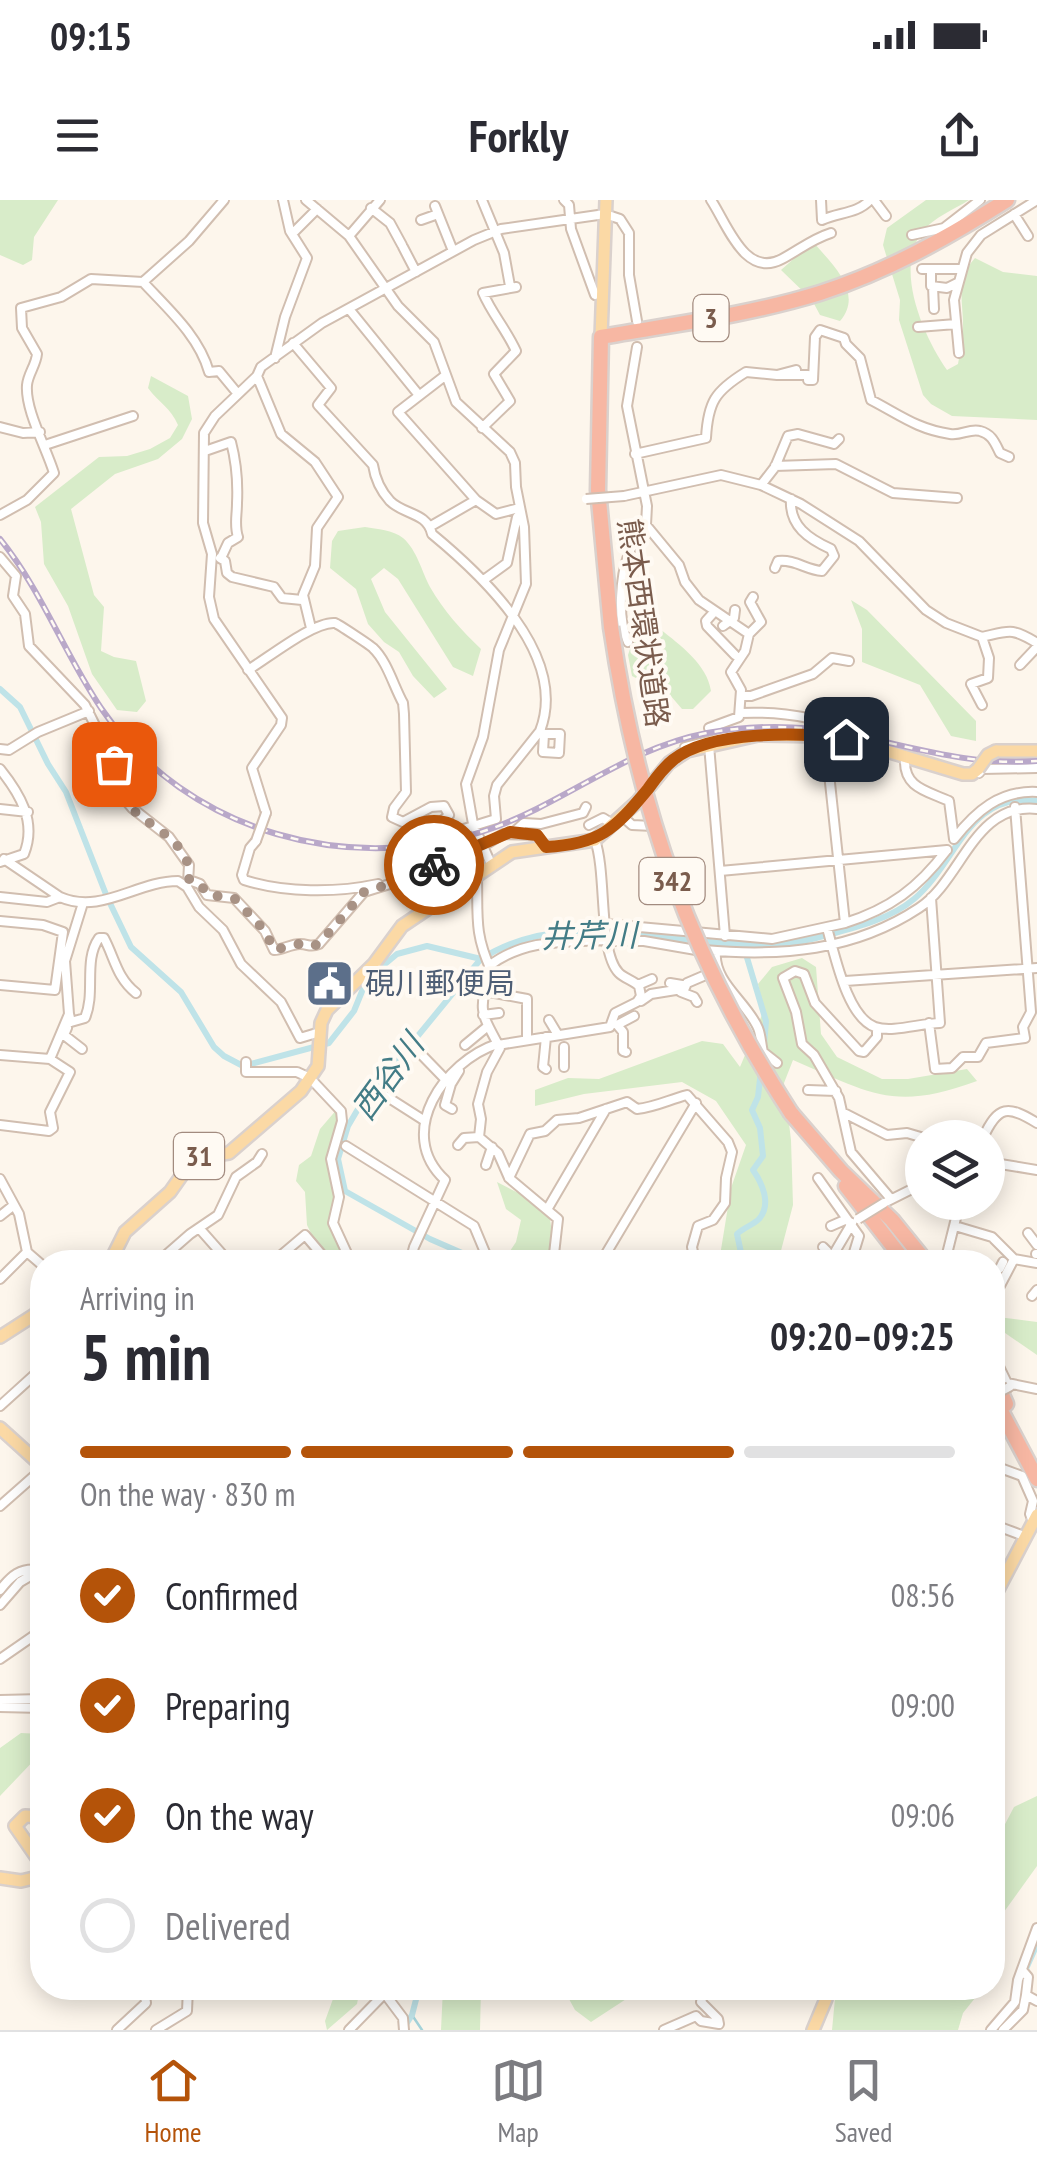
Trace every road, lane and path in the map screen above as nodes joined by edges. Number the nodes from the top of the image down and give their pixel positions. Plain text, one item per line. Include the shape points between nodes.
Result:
1 (224, 200) edge
2 (283, 200) edge
3 (306, 200) edge
4 (380, 200) edge
5 (482, 200) edge
6 (711, 200) edge
7 (821, 200) edge
8 (872, 200) edge
9 (980, 200) edge
10 (996, 200) edge
11 (1035, 201) edge
12 (568, 202) edge
13 (448, 203) dead end
14 (1012, 205) edge
15 (605, 207) edge
16 (371, 208) junction
17 (317, 209) junction
18 (436, 209) junction
19 (886, 216) dead end
20 (569, 218) junction
21 (421, 220) dead end
22 (494, 232) junction
23 (831, 233) dead end
24 (292, 234) junction
25 (912, 235) dead end
26 (953, 235) junction
27 (349, 236) junction
28 (1028, 236) dead end
29 (453, 251) junction
30 (960, 268) junction
31 (416, 272) junction
32 (143, 282) junction
33 (957, 283) junction
34 (934, 287) junction
35 (386, 290) junction
36 (595, 295) dead end
37 (349, 309) junction
38 (934, 309) dead end
39 (637, 321) dead end
40 (956, 324) junction
41 (918, 327) dead end
42 (600, 337) junction
43 (293, 343) junction
44 (637, 348) dead end
45 (960, 353) dead end
46 (275, 358) junction
47 (796, 370) dead end
48 (446, 375) junction
49 (777, 375) junction
50 (257, 376) junction
51 (238, 394) junction
52 (418, 394) junction
53 (133, 416) dead end
54 (0, 427) edge
55 (482, 428) junction
56 (40, 432) junction
57 (839, 440) dead end
58 (46, 445) junction
59 (205, 451) junction
60 (635, 454) junction
61 (1009, 457) dead end
62 (775, 466) junction
63 (761, 485) junction
64 (644, 493) junction
65 (957, 498) dead end
66 (586, 499) dead end
67 (791, 499) junction
68 (476, 500) junction
69 (520, 511) junction
70 (0, 515) edge
71 (646, 525) junction
72 (431, 526) junction
73 (216, 556) junction
74 (0, 557) edge
75 (775, 568) dead end
76 (485, 579) junction
77 (752, 597) dead end
78 (302, 600) junction
79 (715, 610) junction
80 (736, 610) dead end
81 (511, 616) junction
82 (726, 622) junction
83 (312, 628) junction
84 (748, 634) junction
85 (982, 637) junction
86 (737, 639) dead end
87 (628, 642) dead end
88 (747, 645) junction
89 (1037, 645) edge
90 (737, 656) junction
91 (724, 660) dead end
92 (849, 661) dead end
93 (1020, 666) dead end
94 (248, 670) junction
95 (731, 672) junction
96 (726, 684) dead end
97 (742, 696) junction
98 (874, 705) dead end
99 (982, 706) dead end
100 (89, 711) junction
101 (740, 713) junction
102 (867, 727) dead end
103 (710, 728) dead end
104 (846, 728) junction
105 (825, 736) junction
106 (734, 740) junction
107 (709, 745) junction
108 (0, 749) edge
109 (1037, 751) edge
110 (680, 755) junction
111 (904, 759) junction
112 (1037, 768) edge
113 (0, 769) edge
114 (1037, 792) edge
115 (649, 798) dead end
116 (586, 807) dead end
117 (0, 809) edge
118 (1015, 809) junction
119 (1037, 810) edge
120 (28, 812) junction
121 (617, 820) junction
122 (473, 824) junction
123 (588, 826) dead end
124 (655, 826) junction
125 (514, 832) junction
126 (954, 838) junction
127 (594, 840) junction
128 (576, 842) dead end
129 (482, 846) junction
130 (546, 847) junction
131 (946, 852) junction
132 (2, 860) edge
133 (837, 862) junction
134 (491, 864) junction
135 (416, 873) junction
136 (720, 873) junction
137 (477, 876) junction
138 (926, 882) dead end
139 (188, 883) junction
140 (910, 892) junction
141 (0, 897) edge
142 (60, 897) junction
143 (931, 898) junction
144 (83, 903) junction
145 (0, 921) edge
146 (694, 923) dead end
147 (846, 923) junction
148 (606, 924) junction
149 (827, 929) junction
150 (725, 936) junction
151 (607, 940) junction
152 (835, 947) junction
153 (716, 952) junction
154 (488, 964) junction
155 (1032, 969) edge
156 (713, 972) junction
157 (936, 976) junction
158 (652, 979) dead end
159 (723, 979) junction
160 (670, 982) dead end
161 (844, 982) junction
162 (0, 985) edge
163 (638, 985) junction
164 (484, 991) junction
165 (680, 992) junction
166 (136, 993) dead end
167 (637, 1002) junction
168 (697, 1002) dead end
169 (499, 1013) dead end
170 (736, 1013) dead end
171 (69, 1014) junction
172 (482, 1014) junction
173 (634, 1016) dead end
174 (549, 1020) dead end
175 (929, 1023) junction
176 (616, 1024) junction
177 (488, 1026) junction
178 (877, 1028) junction
179 (599, 1030) junction
180 (562, 1032) junction
181 (546, 1037) junction
182 (320, 1040) junction
183 (528, 1040) junction
184 (600, 1040) dead end
185 (498, 1044) junction
186 (465, 1045) dead end
187 (82, 1048) dead end
188 (414, 1048) dead end
189 (522, 1051) dead end
190 (626, 1052) dead end
191 (0, 1055) edge
192 (50, 1059) junction
193 (462, 1062) junction
194 (777, 1063) dead end
195 (246, 1066) dead end
196 (564, 1067) dead end
197 (546, 1069) dead end
198 (310, 1078) junction
199 (446, 1080) junction
200 (808, 1090) dead end
201 (378, 1091) dead end
202 (836, 1091) junction
203 (696, 1104) junction
204 (452, 1109) dead end
205 (606, 1109) junction
206 (843, 1110) junction
207 (792, 1114) junction
208 (992, 1120) edge
209 (425, 1121) junction
210 (1037, 1123) edge
211 (0, 1125) edge
212 (905, 1133) edge
213 (486, 1142) junction
214 (458, 1145) dead end
215 (346, 1146) dead end
216 (482, 1153) dead end
217 (262, 1154) dead end
218 (1030, 1157) dead end
219 (486, 1164) dead end
220 (1005, 1165) edge
221 (1032, 1169) edge
222 (833, 1170) junction
223 (0, 1178) edge
224 (509, 1178) junction
225 (818, 1178) dead end
226 (1026, 1181) dead end
227 (905, 1192) edge
228 (887, 1201) junction
229 (436, 1202) junction
230 (14, 1204) junction
231 (548, 1208) junction
232 (0, 1216) edge
233 (956, 1220) edge
234 (852, 1221) junction
235 (831, 1226) dead end
236 (954, 1226) junction
237 (199, 1228) junction
238 (1028, 1233) dead end
239 (1037, 1245) edge
240 (1015, 1246) dead end
241 (824, 1247) dead end
242 (116, 1250) edge
243 (172, 1250) edge
244 (218, 1250) edge
245 (287, 1250) edge
246 (317, 1250) edge
247 (345, 1250) edge
248 (414, 1250) edge
249 (484, 1250) edge
250 (554, 1250) edge
251 (608, 1250) edge
252 (693, 1250) edge
253 (826, 1250) edge
254 (834, 1250) edge
255 (854, 1250) edge
256 (885, 1250) edge
257 (896, 1250) edge
258 (916, 1250) edge
259 (948, 1250) edge
260 (998, 1250) edge
261 (28, 1252) joint
262 (1037, 1263) edge
263 (1005, 1266) edge
264 (1016, 1278) dead end
265 (0, 1279) edge
266 (30, 1318) edge
267 (0, 1337) edge
268 (30, 1379) edge
269 (1005, 1379) edge
270 (1008, 1385) junction
271 (1005, 1387) edge
272 (1037, 1389) edge
273 (1005, 1405) edge
274 (0, 1406) edge
275 (1005, 1418) edge
276 (1005, 1426) edge
277 (0, 1428) edge
278 (1022, 1449) junction
279 (30, 1457) edge
280 (1005, 1470) edge
281 (1034, 1472) edge
282 (30, 1479) edge
283 (0, 1506) edge
284 (1034, 1519) edge
285 (1005, 1529) edge
286 (1025, 1537) junction
287 (30, 1569) edge
288 (30, 1576) edge
289 (1005, 1576) edge
290 (0, 1590) edge
291 (0, 1605) edge
292 (30, 1638) edge
293 (0, 1659) edge
294 (30, 1699) edge
295 (0, 1700) edge
296 (0, 1708) edge
297 (30, 1708) edge
298 (30, 1816) edge
299 (30, 1848) edge
300 (0, 1878) edge
301 (30, 1879) edge
302 (1037, 1928) edge
303 (1024, 1974) junction
304 (1026, 1995) junction
305 (146, 2000) edge
306 (188, 2000) edge
307 (378, 2000) edge
308 (393, 2000) edge
309 (702, 2000) edge
310 (824, 2000) edge
311 (1037, 2002) edge
312 (698, 2026) edge
313 (117, 2030) edge
314 (156, 2030) edge
315 (349, 2030) edge
316 (404, 2030) edge
317 (664, 2030) edge
318 (814, 2030) edge
319 (991, 2030) edge
320 (1003, 2030) edge

1 - 32 street
2 - 24 street
3 - 17 street
4 - 16 street
5 - 22 street
6 - 23 street via 756,262 773,263
7 - 8 street via 822,220
8 - 19 street
9 - 25 street via 944,228
10 - 26 highway
11 - 14 street
12 - 20 street
13 - 18 street
14 - 26 highway, 3
14 - 28 street
14 - 30 street
15 - 20 street
15 - 39 street via 629,233
15 - 42 main road, 342
16 - 27 street
16 - 31 street via 390,223
17 - 24 street
17 - 27 street
18 - 21 street
18 - 29 street
20 - 22 street
20 - 36 street
22 - 29 street
22 - 55 street via 513,287 483,293 516,354 494,374 510,401
24 - 46 street via 307,258
26 - 42 highway, 3 via 819,293
27 - 35 street
29 - 31 street
30 - 33 street
30 - 34 street via 926,269
31 - 35 street
32 - 51 street via 178,318 209,372 219,371
32 - 56 street via 91,279 62,297 20,308 22,328 37,354 27,384
33 - 34 street
33 - 40 street
34 - 38 street
35 - 37 street
35 - 48 street via 434,342
37 - 43 street
37 - 52 street
40 - 41 street
40 - 45 street
42 - 207 highway, 熊本西環状道路 / 342, bridge via 596,444 611,627 636,767 687,921 725,1002
43 - 46 street
43 - 72 street via 331,388 317,404 326,417 372,465 392,503
44 - 60 street via 627,406
46 - 50 street
47 - 49 street
48 - 52 street
48 - 55 street via 456,402
49 - 60 street via 746,372 730,382 708,410 706,438
49 - 61 street via 813,380 815,336 820,330 834,333 860,358 871,400 914,426 955,435 978,430
50 - 51 street
50 - 78 street via 280,434 315,462 338,496 317,528 315,566
51 - 59 street via 207,428
52 - 68 street via 399,414
53 - 58 street
54 - 56 street
55 - 69 street via 513,458
56 - 58 street
57 - 62 street via 788,436
58 - 70 street via 54,473
59 - 73 street via 202,523
59 - 73 street via 231,442 235,461 238,537
60 - 64 street
62 - 63 street
62 - 65 street via 836,464 893,494
63 - 64 street via 720,475
63 - 67 street
64 - 66 street, bridge
64 - 71 street
67 - 75 street via 794,522 834,556 822,571 790,560
67 - 85 street via 859,541 926,610
68 - 69 street via 496,514
68 - 72 street
69 - 76 street via 506,563
69 - 81 street via 526,584
71 - 79 street via 698,600
71 - 87 street via 629,551 625,574
72 - 76 street via 432,534
73 - 78 street via 226,562 228,576
73 - 94 street via 209,597 214,619
74 - 100 street via 16,576 14,596 25,614 29,646
76 - 81 street
77 - 84 street via 760,622
78 - 83 street
79 - 82 street
79 - 90 street via 707,626
80 - 82 street
81 - 122 street via 466,784
81 - 122 street via 543,674 542,732 498,785 496,819
82 - 84 street
83 - 94 street
83 - 122 street via 338,624 371,646 402,703 406,792 393,820 403,822 439,804 449,814 436,826 441,836
84 - 88 street
85 - 89 street via 1014,630
85 - 99 street via 988,678 971,684
86 - 88 street
88 - 90 street
89 - 93 street
90 - 91 street
90 - 95 street
92 - 97 street via 832,658 808,676
94 - 135 street, bridge via 282,721 252,768 266,813 242,879 334,889
95 - 96 street
95 - 97 street
97 - 101 street
98 - 104 street
100 - 108 street
100 - 139 street via 120,774 126,803 169,837 189,866
101 - 103 street
101 - 104 street via 786,714
102 - 104 street
105 - 106 main road
105 - 111 main road
105 - 133 street
106 - 107 main road
106 - 110 street via 692,744
107 - 110 main road
107 - 136 street
109 - 111 main road, bridge via 996,751 972,774
110 - 121 main road
111 - 112 street via 970,778 982,770
111 - 126 street via 912,784 949,802
113 - 120 street
114 - 126 street via 996,800
115 - 124 street
116 - 125 street via 524,823
117 - 120 street
118 - 119 street
118 - 143 street via 984,829
118 - 155 street
120 - 132 street via 27,851
121 - 123 street
121 - 124 street
121 - 127 main road
121 - 128 street
122 - 129 street
124 - 146 street
125 - 129 street
125 - 130 street via 537,835
126 - 131 street
127 - 130 main road, 31
127 - 148 street
129 - 134 street
129 - 135 street
130 - 134 main road, 31 via 512,852
131 - 133 street
131 - 140 street
132 - 142 street
133 - 136 street
133 - 147 street
134 - 137 main road, 31
135 - 139 street via 364,892 319,944 278,951 234,898 208,895 200,884
136 - 150 street
137 - 154 street via 481,950
137 - 182 main road, 31 via 402,926 327,1010
138 - 140 street
139 - 144 street via 169,881
139 - 182 street via 241,964 281,1002 300,1038
140 - 147 street
141 - 142 street
142 - 144 street
143 - 152 street
143 - 157 street
144 - 171 street via 66,961
145 - 162 street via 64,932 55,990
147 - 149 street
148 - 150 street
148 - 151 street
149 - 150 street via 772,939
149 - 152 street
151 - 153 street
151 - 154 street via 522,947
151 - 163 street via 618,973
152 - 153 street
152 - 161 street
153 - 156 street
154 - 164 street
155 - 157 street
155 - 175 street via 1025,1038 991,1041 978,1057 936,1069
156 - 159 street
156 - 165 street via 683,980
157 - 161 street
157 - 175 street via 940,1023
158 - 163 street
159 - 170 street
159 - 194 street
160 - 165 street via 682,985
161 - 178 street via 856,1013
163 - 167 street
164 - 172 street
164 - 183 street via 528,995
165 - 167 street
165 - 168 street
166 - 171 street via 118,976 113,952 99,938 90,950 86,1018 71,1022
167 - 176 street via 615,1013
169 - 172 street
171 - 187 street via 64,1035
171 - 192 street
172 - 177 street
173 - 176 street
174 - 180 street
175 - 178 street
176 - 179 street
176 - 190 street
177 - 185 street
177 - 186 street
178 - 202 street via 877,1037 860,1051 815,1003 804,974 787,974 802,1044 815,1052
179 - 180 street
179 - 184 street
180 - 181 street
180 - 196 street
181 - 183 street
181 - 197 street
182 - 198 main road, 31
183 - 185 street
183 - 189 street
185 - 193 street
185 - 213 street via 478,1104
188 - 199 street
191 - 192 street
192 - 211 street via 70,1072 50,1112 53,1128
193 - 199 street
193 - 204 street via 446,1100
195 - 198 street
198 - 242 main road, 31 via 229,1153 194,1158
198 - 247 street via 342,1114 331,1160 339,1197 333,1223
199 - 209 street
200 - 202 street
201 - 209 street
202 - 206 street
203 - 205 street via 687,1095 662,1106 637,1109 628,1102
203 - 251 street
203 - 252 street via 732,1152 725,1203 713,1220 698,1226
205 - 224 street via 530,1134
205 - 231 street
206 - 212 street via 887,1135
206 - 228 street via 851,1152
207 - 222 highway, 熊本西環状道路 / 342
207 - 258 highway
208 - 210 street via 1013,1110
209 - 229 street via 424,1141 445,1180
213 - 214 street via 464,1138
213 - 216 street
213 - 219 street
213 - 224 street
215 - 229 street
217 - 237 street via 236,1177 218,1215
218 - 221 street
220 - 221 street
221 - 226 street
222 - 256 highway
222 - 257 highway, 熊本西環状道路 / 342
223 - 230 street
224 - 231 street
225 - 234 street
227 - 228 street
228 - 234 street, bridge
229 - 248 street
229 - 249 street via 474,1226
230 - 232 street
230 - 261 street
231 - 250 street via 558,1219
233 - 236 street
234 - 235 street
234 - 254 street
234 - 255 street
236 - 259 street
236 - 260 street via 992,1237
237 - 243 street
237 - 244 street
238 - 239 street
240 - 263 street
241 - 253 street
245 - 246 street via 304,1235
261 - 265 street
262 - 263 street
263 - 264 street
266 - 267 main road
268 - 274 street
269 - 270 street
270 - 271 street, bridge
270 - 272 street
273 - 278 highway
275 - 278 highway
276 - 281 highway
277 - 279 main road
278 - 281 highway
280 - 284 street via 1022,1476
282 - 283 street
284 - 286 main road
285 - 286 street
286 - 289 main road
287 - 290 street
288 - 291 street
292 - 293 street
294 - 295 street
296 - 297 street
298 - 299 main road via 15,1826
300 - 301 main road
302 - 303 street
303 - 304 street
303 - 319 street via 1015,2002
304 - 311 street
304 - 320 street via 1023,2010
305 - 313 street
306 - 314 street via 188,2011
307 - 315 street
308 - 316 street
309 - 312 street via 719,2024
310 - 318 main road
312 - 317 street via 696,2016

